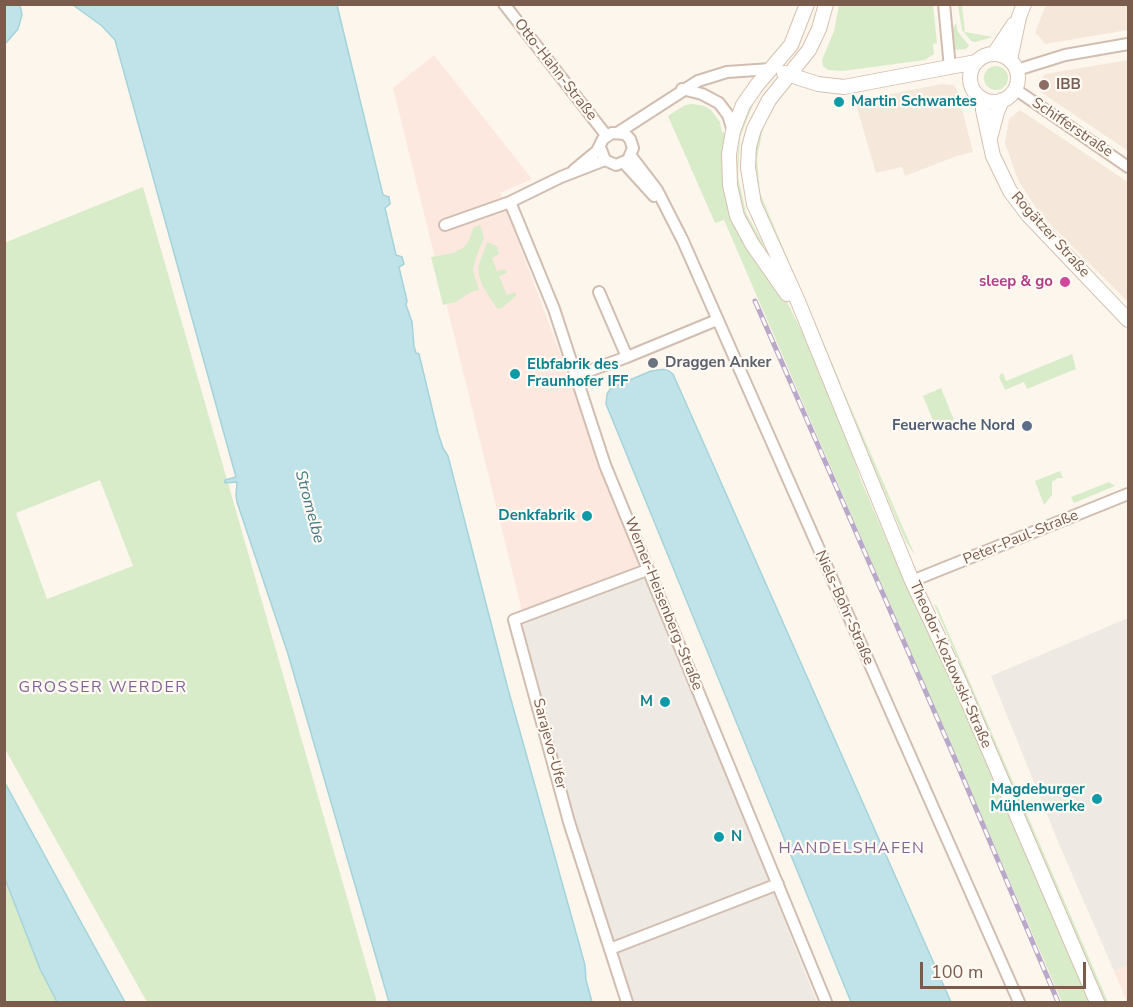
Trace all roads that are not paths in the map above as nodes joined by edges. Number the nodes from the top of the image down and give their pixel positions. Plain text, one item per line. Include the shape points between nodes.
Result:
1 (504, 4) edge
2 (807, 4) edge
3 (826, 4) edge
4 (944, 4) edge
5 (1022, 11) edge
6 (1128, 44) edge
7 (994, 54) junction
8 (976, 62) junction
9 (1014, 65) junction
10 (950, 68) junction
11 (771, 69) junction
12 (791, 75) junction
13 (971, 81) junction
14 (682, 89) junction
15 (1015, 89) junction
16 (983, 99) junction
17 (1002, 100) junction
18 (651, 112) junction
19 (733, 131) junction
20 (618, 132) junction
21 (606, 135) junction
22 (630, 139) junction
23 (990, 140) junction
24 (600, 147) junction
25 (605, 160) junction
26 (627, 160) junction
27 (1128, 167) edge
28 (561, 177) junction
29 (510, 202) junction
30 (444, 225) dead end
31 (599, 292) dead end
32 (717, 320) junction
33 (1128, 320) edge
34 (806, 326) junction
35 (627, 357) junction
36 (575, 376) junction
37 (1128, 494) edge
38 (647, 570) junction
39 (912, 581) junction
40 (778, 884) junction
41 (610, 949) junction
42 (627, 1002) edge
43 (826, 1002) edge
44 (1019, 1002) edge
45 (1097, 1002) edge

1 - 21 street, Otto-Hahn-Straße
2 - 11 main road, Theodor-Kozlowski-Straße via 791,45
3 - 12 main road, Theodor-Kozlowski-Straße via 814,41
4 - 10 street
5 - 7 main road
5 - 9 main road
6 - 9 street
7 - 8 main road
7 - 9 main road
8 - 10 main road
8 - 13 main road
9 - 15 main road via 1018,80
10 - 12 main road via 844,87
10 - 13 main road
11 - 12 main road
11 - 14 street via 716,74
11 - 19 main road, Theodor-Kozlowski-Straße via 747,99
12 - 34 main road, Theodor-Kozlowski-Straße via 758,118 749,147 748,168 757,213
13 - 16 main road
14 - 18 street
14 - 19 street via 719,104
15 - 17 main road
15 - 27 street, Schifferstraße
16 - 17 main road
16 - 23 main road, Rogätzer Straße
17 - 23 main road
18 - 20 street
18 - 22 street
19 - 34 main road, Theodor-Kozlowski-Straße via 729,174 738,216
20 - 21 street
20 - 22 street
21 - 24 street
22 - 26 street via 633,148
23 - 33 main road, Rogätzer Straße via 1000,173 1021,207
24 - 25 street
24 - 28 street
25 - 26 street via 614,165
25 - 28 street
26 - 32 street, Niels-Bohr-Straße via 653,184
28 - 29 street
29 - 30 street
29 - 36 street, Werner-Heisenberg-Straße via 554,309
31 - 35 street
32 - 35 street
32 - 44 street, Niels-Bohr-Straße
34 - 39 main road, Theodor-Kozlowski-Straße
35 - 36 street
36 - 38 street, Werner-Heisenberg-Straße
37 - 39 street, Peter-Paul-Straße
38 - 40 street, Werner-Heisenberg-Straße
38 - 41 street, Sarajevo-Ufer via 514,620 569,822
39 - 45 main road, Theodor-Kozlowski-Straße
40 - 41 street
40 - 43 street, Werner-Heisenberg-Straße
41 - 42 street, Sarajevo-Ufer

